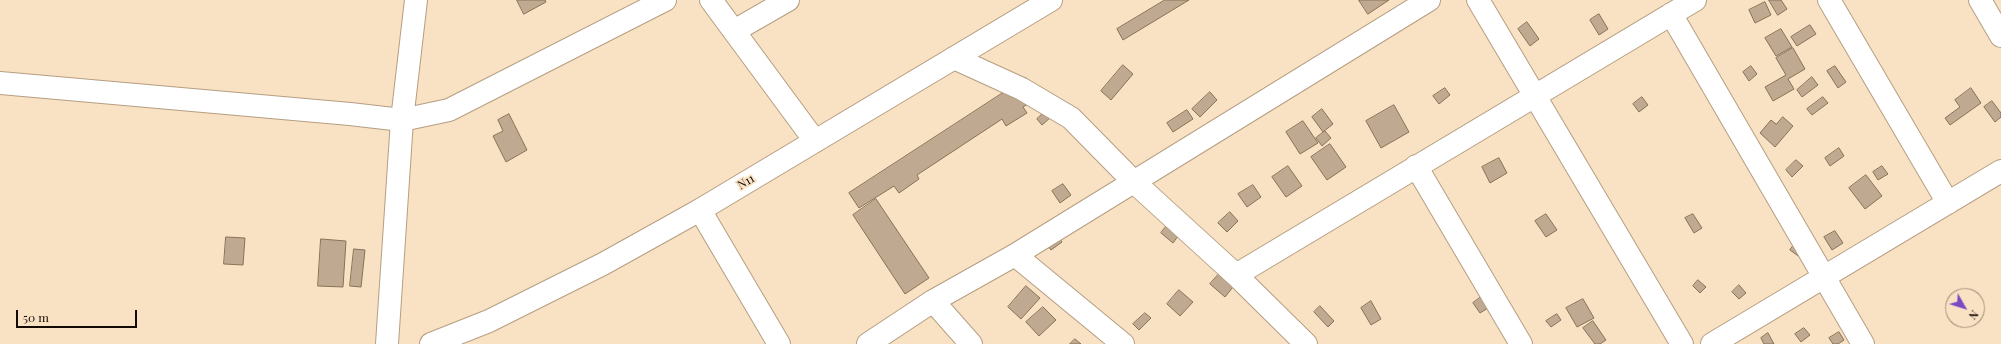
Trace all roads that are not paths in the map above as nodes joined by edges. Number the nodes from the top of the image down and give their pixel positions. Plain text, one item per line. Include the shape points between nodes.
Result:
1 (416, 0) edge
2 (665, 0) edge
3 (711, 0) edge
4 (788, 0) edge
5 (1051, 0) edge
6 (1429, 0) edge
7 (1478, 0) edge
8 (1695, 0) edge
9 (1829, 0) edge
10 (1980, 0) edge
11 (1672, 14) junction
12 (734, 31) junction
13 (2001, 36) edge
14 (954, 58) junction
15 (0, 83) edge
16 (1534, 95) junction
17 (402, 120) junction
18 (814, 141) junction
19 (1416, 166) junction
20 (2001, 171) edge
21 (1134, 182) junction
22 (1948, 203) junction
23 (700, 210) junction
24 (1015, 255) junction
25 (1236, 275) junction
26 (1824, 277) junction
27 (933, 301) junction
28 (387, 344) edge
29 (431, 344) edge
30 (780, 344) edge
31 (868, 344) edge
32 (971, 344) edge
33 (1123, 344) edge
34 (1306, 344) edge
35 (1521, 344) edge
36 (1682, 344) edge
37 (1712, 344) edge
38 (1863, 344) edge

1 - 17 street
2 - 17 street via 449,110
3 - 12 street
4 - 12 street
5 - 14 street, N11
6 - 21 street
7 - 16 street
8 - 11 street
9 - 22 street
10 - 13 street
11 - 16 street
11 - 26 street
12 - 18 street
14 - 18 street, N11
14 - 21 street via 1022,89 1071,118
15 - 17 street
16 - 19 street
16 - 36 street
17 - 28 street
18 - 23 street, N11
19 - 25 street
19 - 35 street
20 - 22 street
21 - 24 street
21 - 25 street
22 - 26 street
23 - 29 street, N11 via 582,275 490,320
23 - 30 street
24 - 27 street
24 - 33 street
25 - 34 street
26 - 37 street
26 - 38 street
27 - 31 street
27 - 32 street

